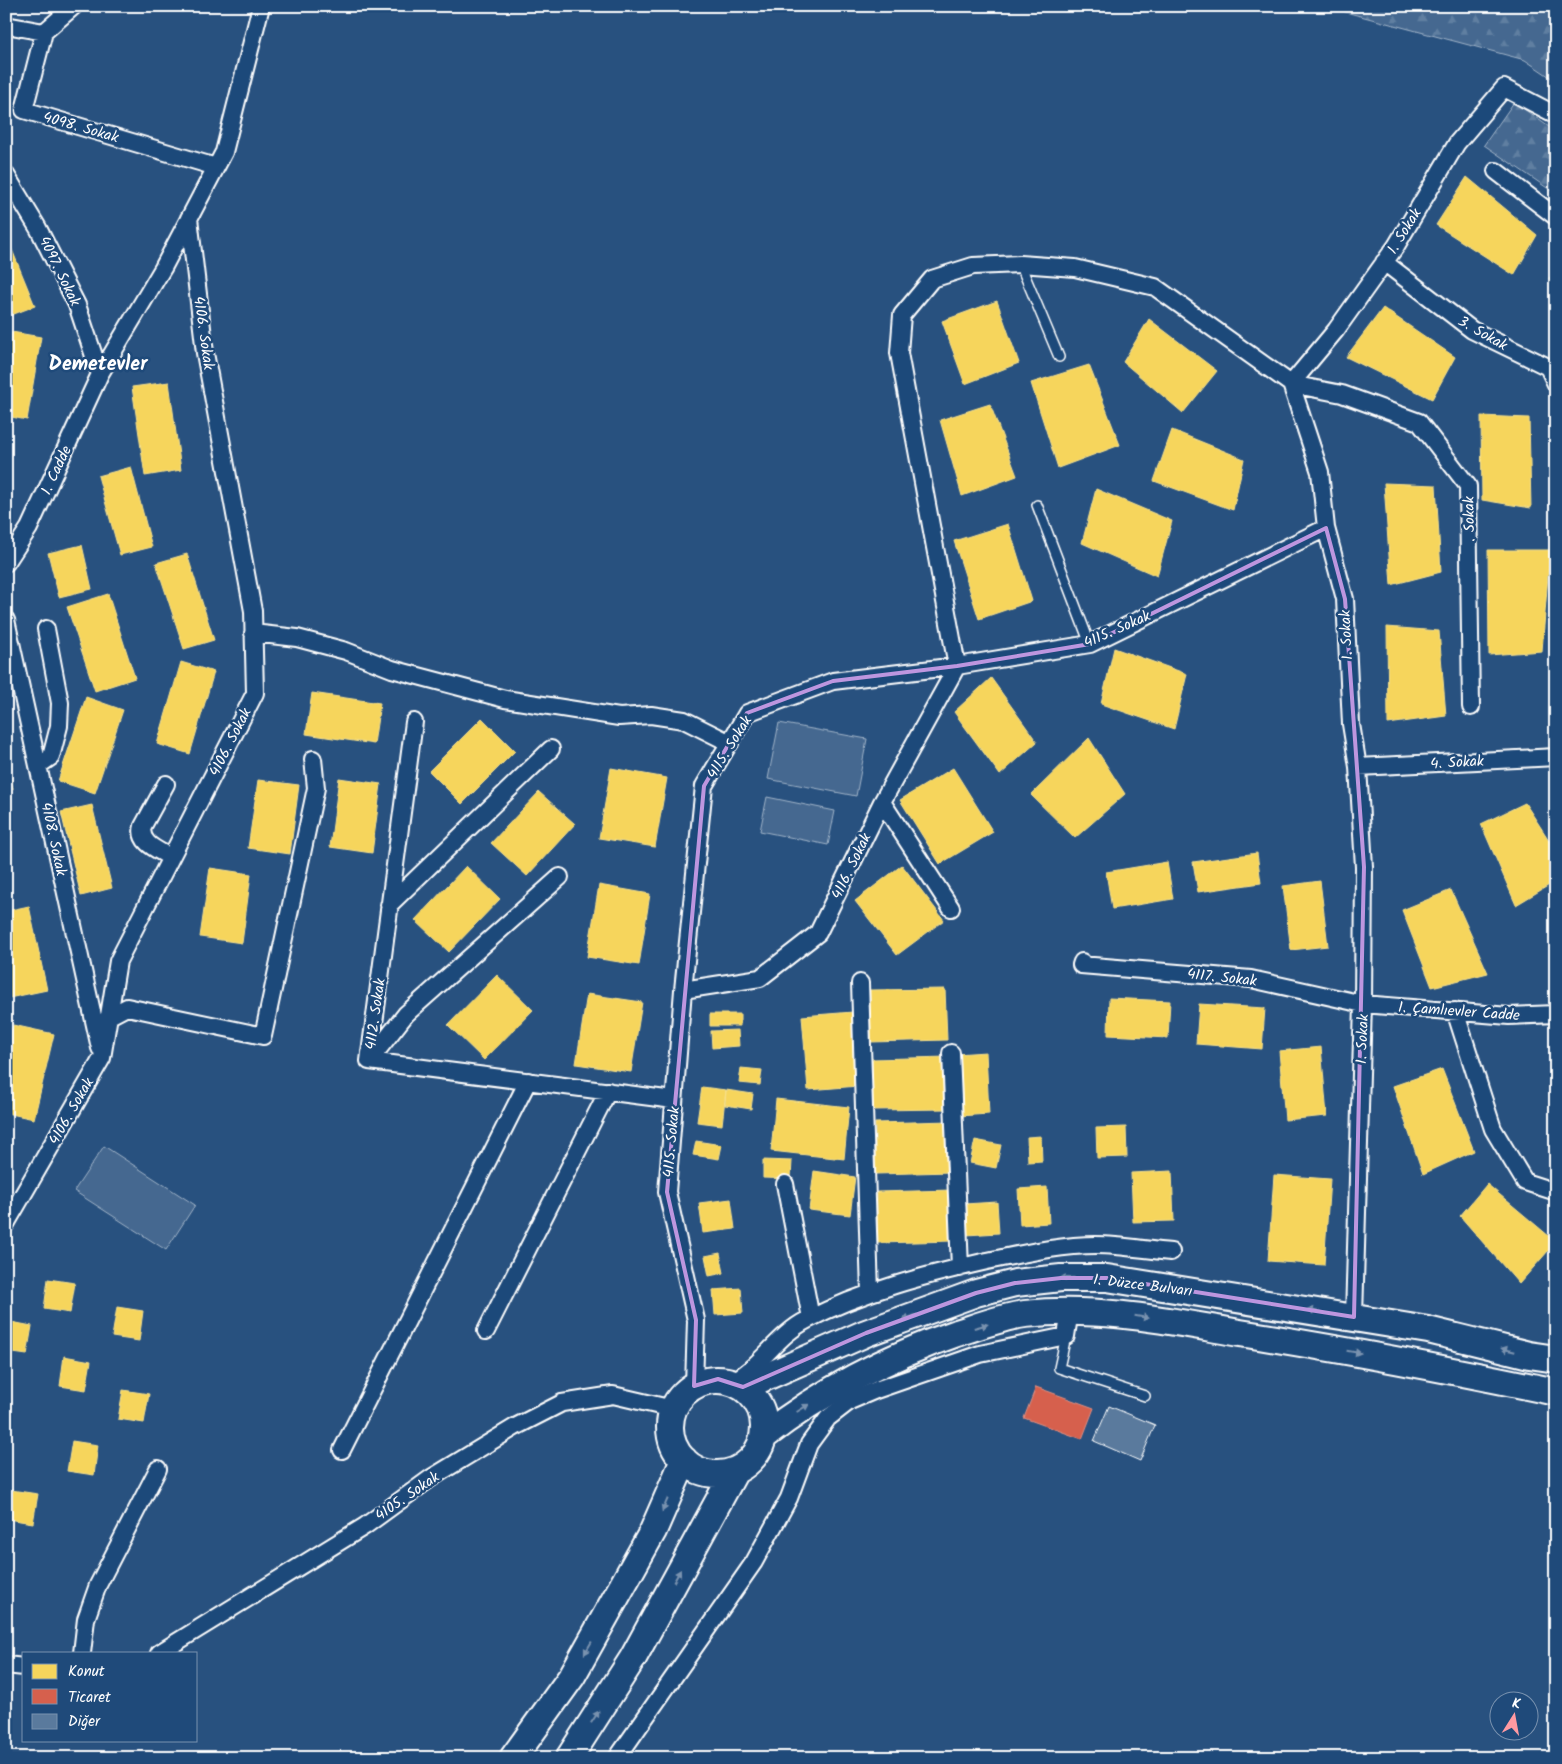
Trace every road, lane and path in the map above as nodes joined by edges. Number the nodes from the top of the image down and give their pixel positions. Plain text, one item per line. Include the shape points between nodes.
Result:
1 (74, 6) edge
2 (261, 6) edge
3 (6, 25) edge
4 (44, 32) junction
5 (1556, 115) edge
6 (216, 167) junction
7 (1496, 171) dead end
8 (6, 175) edge
9 (1556, 217) edge
10 (189, 218) junction
11 (1384, 262) junction
12 (1020, 264) junction
13 (1059, 357) dead end
14 (100, 374) junction
15 (1290, 384) junction
16 (1556, 384) edge
17 (1037, 505) dead end
18 (1326, 528) junction
19 (6, 563) edge
20 (6, 620) edge
21 (46, 629) dead end
22 (254, 632) junction
23 (1090, 644) junction
24 (957, 666) junction
25 (1471, 707) dead end
26 (414, 722) dead end
27 (730, 743) junction
28 (550, 749) dead end
29 (1556, 757) edge
30 (312, 759) dead end
31 (38, 766) junction
32 (1358, 767) junction
33 (166, 784) dead end
34 (882, 802) junction
35 (170, 858) junction
36 (560, 876) dead end
37 (389, 905) junction
38 (951, 908) dead end
39 (1082, 962) dead end
40 (860, 983) dead end
41 (683, 990) junction
42 (1363, 1004) junction
43 (1455, 1011) junction
44 (1556, 1014) edge
45 (108, 1017) junction
46 (951, 1053) dead end
47 (102, 1058) junction
48 (369, 1061) junction
49 (528, 1081) junction
50 (608, 1091) junction
51 (674, 1100) junction
52 (784, 1184) dead end
53 (1556, 1192) edge
54 (6, 1224) edge
55 (1171, 1252) dead end
56 (960, 1268) junction
57 (870, 1293) junction
58 (1354, 1317) junction
59 (811, 1318) junction
60 (1068, 1324) junction
61 (486, 1331) dead end
62 (1556, 1359) edge
63 (737, 1384) junction
64 (694, 1386) junction
65 (1556, 1392) edge
66 (1145, 1396) dead end
67 (673, 1409) junction
68 (764, 1437) junction
69 (342, 1450) dead end
70 (684, 1460) junction
71 (158, 1469) dead end
72 (735, 1471) junction
73 (82, 1652) edge
74 (161, 1652) edge
75 (6, 1665) edge
76 (22, 1667) edge
77 (513, 1758) edge
78 (569, 1758) edge
79 (617, 1758) edge

1 - 4 street
2 - 6 street, 1. Cadde via 224,152
3 - 4 street
4 - 6 street, 4098. Sokak via 24,110
5 - 11 street, 1. Sokak via 1504,88 1457,143
6 - 10 street, 1. Cadde
7 - 9 street
8 - 14 street, 4097. Sokak via 38,228 77,305
10 - 14 street, 1. Cadde
10 - 22 street, 4106. Sokak via 206,353 253,611
11 - 15 street, 1. Sokak via 1336,330
11 - 16 street, 3. Sokak via 1472,330 1548,367
12 - 13 lane
12 - 15 street via 1075,268 1155,287
12 - 24 street via 973,266 932,279 902,315 899,354
14 - 19 street, 1. Cadde via 29,528
15 - 18 street, 1. Sokak via 1320,472
15 - 25 street, . Sokak via 1342,394 1419,422 1468,486
17 - 23 lane
18 - 23 street, 4115. Sokak
18 - 32 street, 1. Sokak via 1344,599 1351,724
20 - 31 street, 4108. Sokak
21 - 31 street via 60,715 51,757
22 - 27 street via 338,648 392,669 505,699 620,717 651,715 684,720
22 - 35 street, 4106. Sokak via 255,693
23 - 24 street, 4115. Sokak
24 - 27 street, 4115. Sokak via 833,681 747,713
24 - 34 street, 4116. Sokak
26 - 37 street, 4112. Sokak
27 - 41 street, 4115. Sokak via 704,786
28 - 37 street
29 - 32 street, 4. Sokak
30 - 45 street via 316,788 263,1036 127,1007
31 - 47 street, 4108. Sokak
32 - 42 street, 1. Sokak via 1364,867
33 - 35 street via 143,826 142,834 147,843
34 - 38 street
34 - 41 street, 4116. Sokak via 818,933 760,978
35 - 45 street, 4106. Sokak via 118,961
36 - 48 street via 406,1014
37 - 48 street, 4112. Sokak
39 - 42 street, 4117. Sokak via 1251,979
40 - 57 street
41 - 51 street, 4115. Sokak
42 - 43 street, 1. Çamlıevler Cadde
42 - 58 street, 1. Sokak
43 - 44 street, 1. Çamlıevler Cadde via 1509,1016
43 - 53 street via 1493,1129 1525,1182
45 - 47 street, 4106. Sokak
46 - 56 street
47 - 54 street, 4106. Sokak
48 - 49 street, 4112. Sokak
49 - 50 street, 4112. Sokak
49 - 69 street
50 - 51 street, 4112. Sokak
50 - 61 street
51 - 64 street, 4115. Sokak via 667,1192 696,1320
52 - 59 street
55 - 56 street via 1095,1245 1029,1252
56 - 57 street
57 - 59 street
62 -> 58 main road, 1. Düzce Bulvarı
58 -> 63 main road, 1. Düzce Bulvarı via 1107,1278 1015,1283 976,1293
59 - 63 street via 774,1344
60 -> 65 main road, 1. Düzce Bulvarı via 1124,1314 1386,1357
60 - 66 lane via 1059,1368
68 -> 60 main road, 1. Düzce Bulvarı via 790,1417 873,1366 929,1343 977,1326 1023,1315
60 - 79 street via 876,1390 850,1401 828,1418 809,1444 789,1498 754,1562
63 - 64 main road via 718,1379
63 - 68 main road via 753,1396 761,1408
64 - 67 main road via 681,1396
67 - 70 main road via 672,1440
67 - 74 street, 4105. Sokak via 613,1395 562,1403 515,1427 432,1478 365,1526
68 - 72 main road via 749,1462
70 - 72 main road via 704,1473
70 -> 77 main road via 653,1531 572,1676
71 - 73 street via 98,1585 86,1619
78 -> 72 main road via 632,1658
75 - 76 street

